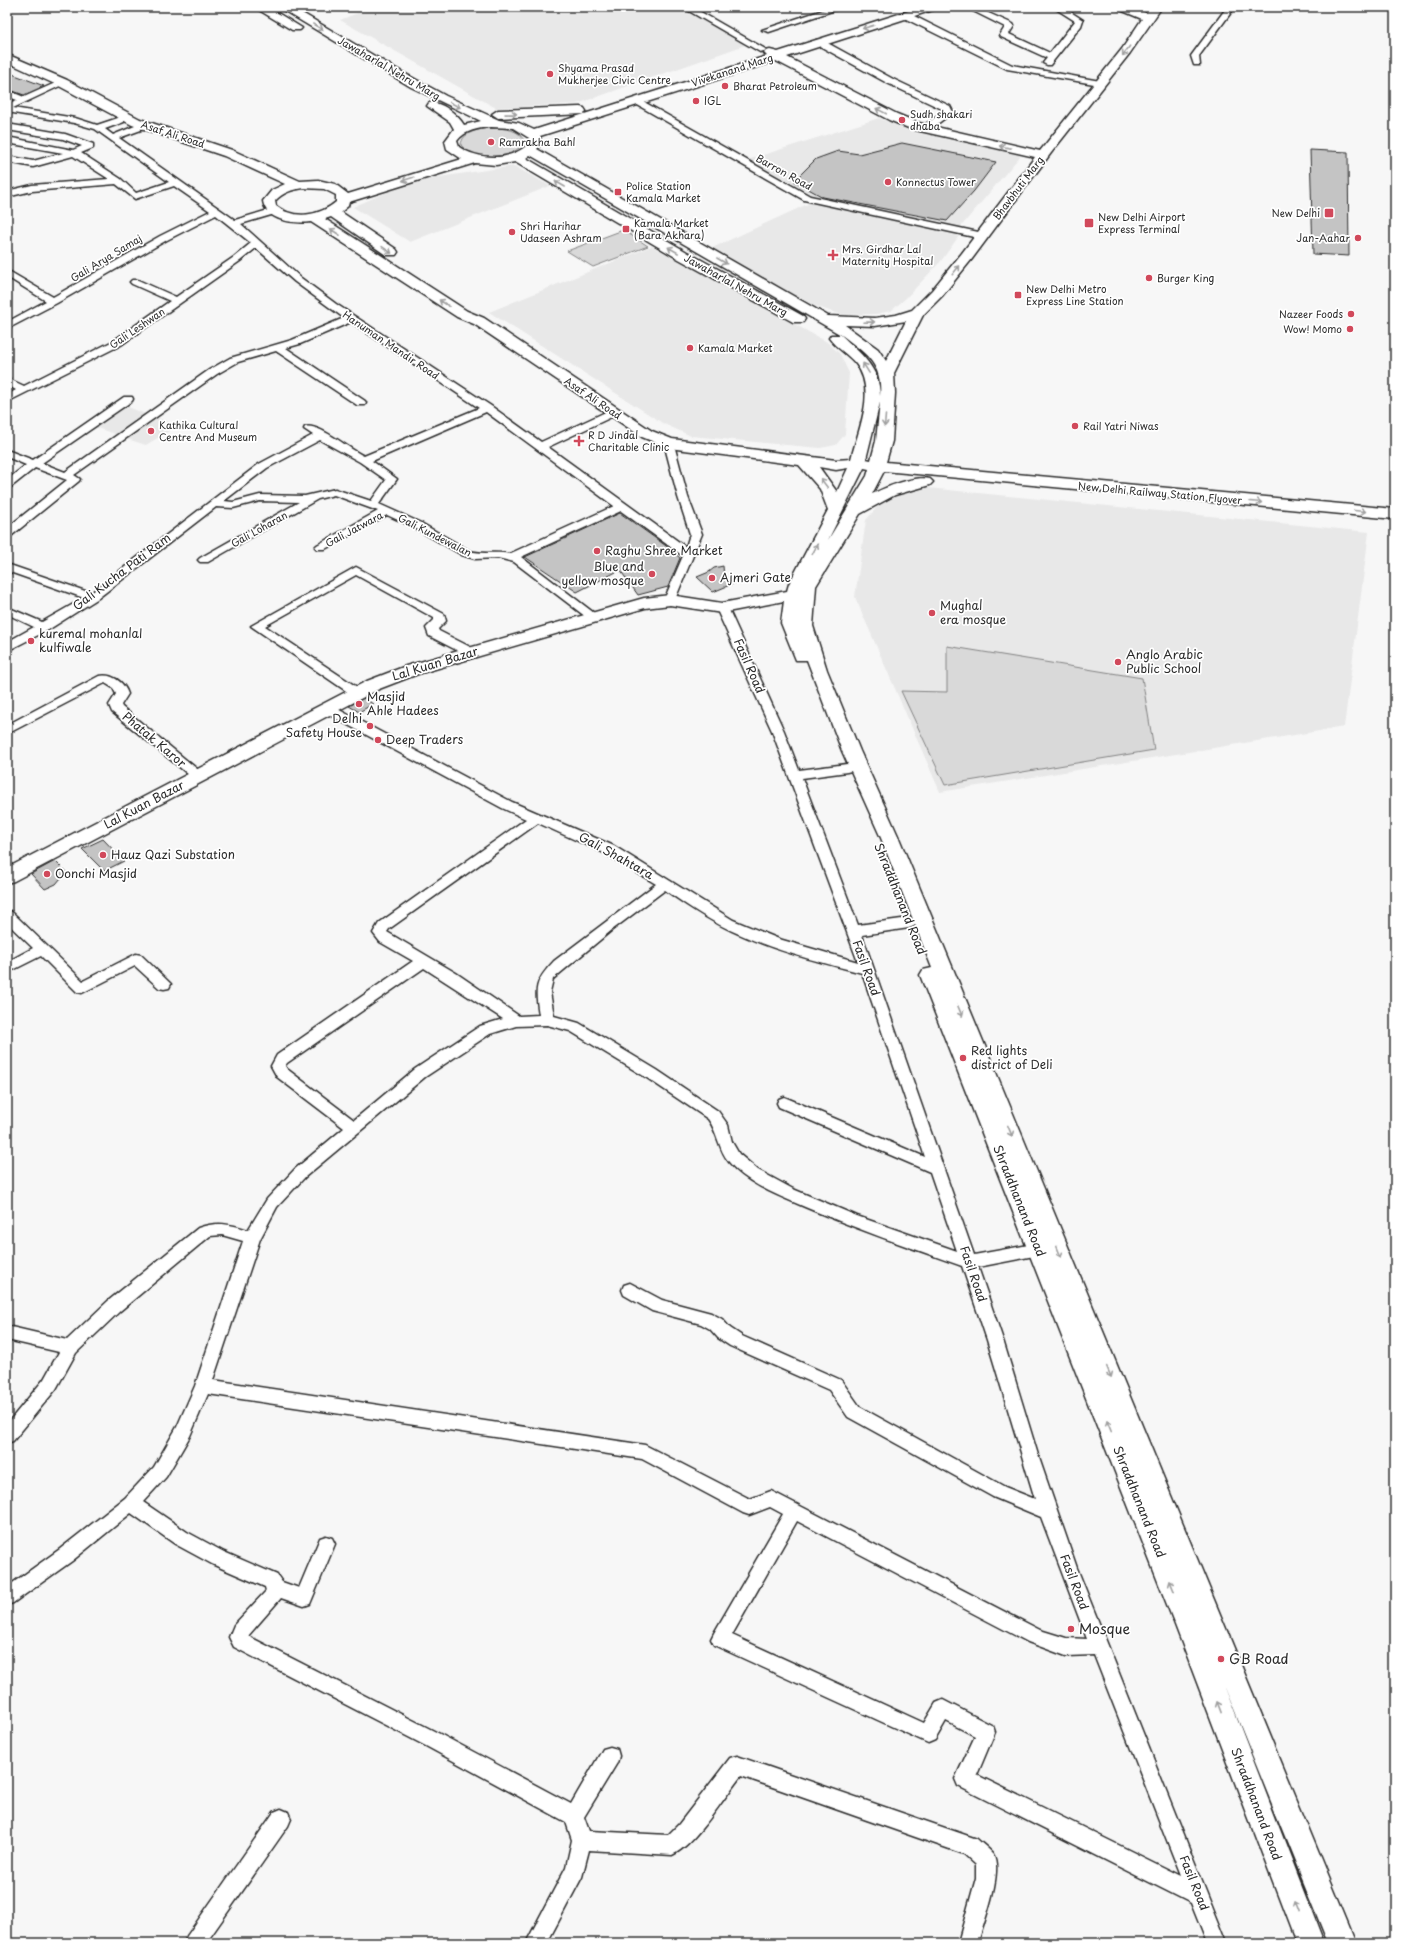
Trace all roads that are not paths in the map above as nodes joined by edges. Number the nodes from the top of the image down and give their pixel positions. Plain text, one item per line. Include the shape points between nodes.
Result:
1 (260, 7) edge
2 (284, 7) edge
3 (686, 7) edge
4 (840, 7) edge
5 (932, 7) edge
6 (969, 7) edge
7 (1057, 7) edge
8 (1122, 7) edge
9 (1156, 7) edge
10 (1231, 7) edge
11 (904, 11) edge
12 (1148, 18) junction
13 (766, 30) dead end
14 (819, 42) junction
15 (763, 50) junction
16 (776, 56) junction
17 (1052, 57) junction
18 (7, 58) edge
19 (7, 63) edge
20 (1197, 63) dead end
21 (1040, 73) junction
22 (1100, 83) junction
23 (56, 86) junction
24 (7, 93) edge
25 (23, 99) junction
26 (636, 101) junction
27 (7, 108) edge
28 (580, 111) junction
29 (472, 114) junction
30 (121, 120) junction
31 (497, 123) junction
32 (7, 127) edge
33 (96, 128) junction
34 (138, 128) junction
35 (925, 129) junction
36 (461, 130) junction
37 (529, 131) junction
38 (112, 138) junction
39 (7, 140) edge
40 (530, 150) junction
41 (74, 153) junction
42 (457, 153) junction
43 (1043, 155) junction
44 (516, 157) junction
45 (7, 159) edge
46 (474, 159) junction
47 (118, 181) junction
48 (176, 182) junction
49 (7, 184) edge
50 (292, 186) junction
51 (32, 188) junction
52 (7, 194) edge
53 (341, 194) junction
54 (217, 211) junction
55 (275, 211) junction
56 (332, 212) junction
57 (313, 217) junction
58 (234, 223) junction
59 (982, 236) junction
60 (257, 242) junction
61 (7, 273) edge
62 (134, 282) dead end
63 (54, 301) junction
64 (177, 301) junction
65 (918, 313) junction
66 (817, 316) junction
67 (352, 318) junction
68 (479, 320) junction
69 (7, 326) edge
70 (277, 347) junction
71 (887, 373) junction
72 (7, 381) edge
73 (23, 390) junction
74 (7, 399) edge
75 (128, 399) dead end
76 (362, 403) dead end
77 (487, 408) junction
78 (614, 412) junction
79 (309, 429) dead end
80 (321, 435) junction
81 (884, 441) junction
82 (669, 443) junction
83 (540, 447) junction
84 (7, 453) edge
85 (364, 460) junction
86 (804, 460) junction
87 (34, 464) junction
88 (867, 469) junction
89 (70, 477) junction
90 (925, 477) junction
91 (7, 485) edge
92 (315, 498) junction
93 (214, 504) junction
94 (373, 505) junction
95 (622, 506) junction
96 (387, 511) junction
97 (844, 512) junction
98 (1328, 514) junction
99 (1395, 514) edge
100 (1395, 525) edge
101 (7, 534) edge
102 (320, 547) dead end
103 (689, 555) junction
104 (510, 558) junction
105 (204, 560) dead end
106 (7, 567) edge
107 (801, 594) junction
108 (93, 597) junction
109 (670, 600) junction
110 (722, 608) junction
111 (7, 610) edge
112 (594, 618) junction
113 (44, 626) junction
114 (7, 647) edge
115 (472, 653) junction
116 (356, 692) junction
117 (326, 708) junction
118 (7, 730) edge
119 (847, 768) junction
120 (794, 775) junction
121 (198, 776) junction
122 (536, 818) junction
123 (7, 876) edge
124 (665, 884) junction
125 (7, 915) edge
126 (909, 923) junction
127 (853, 931) junction
128 (41, 950) junction
129 (423, 961) junction
130 (7, 968) edge
131 (868, 970) junction
132 (164, 984) dead end
133 (547, 1020) junction
134 (516, 1021) junction
135 (784, 1103) dead end
136 (353, 1127) junction
137 (935, 1168) junction
138 (252, 1238) junction
139 (1039, 1249) junction
140 (968, 1262) junction
141 (630, 1290) dead end
142 (7, 1333) edge
143 (70, 1348) junction
144 (203, 1386) junction
145 (7, 1436) edge
146 (132, 1503) junction
147 (794, 1510) junction
148 (1048, 1512) junction
149 (326, 1544) dead end
150 (276, 1588) junction
151 (7, 1598) edge
152 (1099, 1646) junction
153 (1256, 1732) junction
154 (1231, 1738) junction
155 (610, 1756) dead end
156 (574, 1816) junction
157 (281, 1819) dead end
158 (582, 1840) junction
159 (1199, 1896) junction
160 (194, 1943) edge
161 (536, 1943) edge
162 (968, 1943) edge
163 (1217, 1943) edge
164 (1310, 1943) edge
165 (1342, 1943) edge

1 - 36 main road, Jawaharlal Nehru Marg via 446,114 455,120
2 -> 29 main road, Jawaharlal Nehru Marg via 432,94
3 - 15 street
4 - 13 street
5 - 11 main road, Vivekanand Marg
6 - 17 street via 1010,26 1004,35
7 - 17 street via 1079,20
8 - 12 main road
9 - 12 main road, Bhavbhuti Marg
10 - 20 street via 1195,56
11 -> 14 main road, Vivekanand Marg
11 - 15 main road, Vivekanand Marg
11 - 21 street via 997,62
12 -> 22 main road, Bhavbhuti Marg
14 - 16 main road, Vivekanand Marg
14 - 35 street via 890,81 947,108 949,112
15 - 16 main road
15 - 28 main road, Vivekanand Marg
16 - 26 main road, Vivekanand Marg
35 -> 16 main road via 893,117
17 - 21 street
18 - 50 main road, Asaf Ali Road via 136,122 228,153
19 - 23 main road, Asaf Ali Road
21 - 22 street
22 - 43 main road, Bhavbhuti Marg
23 - 25 street
23 - 30 main road, Asaf Ali Road
24 - 25 street
25 - 27 street
26 - 37 main road, Vivekanand Marg
26 - 59 street, Barron Road via 807,198
27 - 33 street, Hanuman Mandir Road
29 -> 28 main road
28 - 37 main road, Vivekanand Marg
29 - 31 main road, Jawaharlal Nehru Marg
30 - 33 street
30 - 34 main road, Asaf Ali Road
31 - 36 main road
31 - 37 main road
32 - 41 street via 65,137 90,146
33 - 38 street, Hanuman Mandir Road
34 - 38 street
34 - 50 main road, Asaf Ali Road via 222,156
43 -> 35 main road
36 - 42 main road via 451,141
37 - 40 main road via 536,140
38 - 48 street, Hanuman Mandir Road
39 - 41 street
40 - 44 main road
40 -> 66 main road, Jawaharlal Nehru Marg
41 - 45 street via 33,164
41 - 47 street
42 - 46 main road
42 - 53 main road
43 - 59 main road, Bhavbhuti Marg
44 - 46 main road via 492,161
88 -> 44 main road, Jawaharlal Nehru Marg via 873,386 861,361 851,351 835,337 767,304
46 -> 53 main road
47 - 48 street via 135,196
47 - 51 street
48 - 54 street, Hanuman Mandir Road
49 - 51 street
50 - 53 main road via 320,184
50 - 55 main road via 272,196 270,207
51 - 52 street
53 - 56 main road via 339,208
54 - 58 street, Hanuman Mandir Road
54 - 63 street, Gali Arya Samaj via 175,230
55 - 57 main road via 291,217
55 - 58 street
56 - 57 main road
56 -> 68 main road, Asaf Ali Road via 476,311
68 -> 57 main road, Asaf Ali Road via 462,314
58 - 60 street, Hanuman Mandir Road
65 -> 59 main road, Bhavbhuti Marg via 945,284
60 - 64 street, Gali Leshwan
60 - 67 street, Hanuman Mandir Road via 298,280
61 - 63 street
62 - 64 street
63 - 69 street, Gali Arya Samaj
64 - 73 street, Gali Leshwan via 117,343
66 -> 65 main road via 864,322 896,320
65 - 71 main road, Bhavbhuti Marg
66 - 71 main road, Jawaharlal Nehru Marg via 848,332 868,347
67 - 70 street via 313,336
67 - 77 street, Hanuman Mandir Road
68 - 78 main road, Asaf Ali Road
70 - 76 street
70 - 89 street via 234,360 213,372
71 -> 81 main road
72 - 73 street
73 - 74 street, Gali Leshwan
75 - 87 street
77 - 83 street, Hanuman Mandir Road
77 - 85 street
78 - 82 main road, Asaf Ali Road via 646,434
78 - 83 street
79 - 80 street
80 - 85 street
80 - 93 street, Gali Kucha Pati Ram via 263,466
81 - 88 main road
81 - 90 main road via 887,452
82 - 86 main road, Asaf Ali Road
82 - 103 street via 696,534
83 - 95 street, Hanuman Mandir Road
84 - 87 street
85 - 94 street via 392,479
86 - 88 main road, Asaf Ali Road
97 -> 86 main road
87 - 89 street
87 - 91 street
88 - 90 main road, New Delhi Railway Station Flyover
88 - 97 main road, Shraddhanand Road
89 - 101 street
90 - 97 main road via 892,489
90 - 98 main road, New Delhi Railway Station Flyover
92 - 93 street, Gali Kundewalan via 260,498 233,505
92 - 94 street, Gali Kundewalan via 335,492
92 - 105 street, Gali Loharan
93 - 108 street, Gali Kucha Pati Ram
94 - 96 street, Gali Kundewalan
95 - 103 street, Hanuman Mandir Road
95 - 104 street
96 - 102 street, Gali Jatwara
96 - 104 street, Gali Kundewalan via 466,553
97 - 107 main road, Shraddhanand Road via 808,586
98 -> 99 main road, New Delhi Railway Station Flyover
98 - 100 main road, New Delhi Railway Station Flyover
103 - 109 street
104 - 112 street, Gali Kundewalan via 518,560
106 - 108 street
107 - 110 main road, Lal Kuan Bazar
107 - 119 main road, Shraddhanand Road via 790,611 789,623
107 -> 153 main road, Shraddhanand Road via 805,626 818,670 890,838 928,937
108 - 113 street, Gali Kucha Pati Ram
109 - 110 main road, Lal Kuan Bazar
109 - 112 main road, Lal Kuan Bazar via 644,603
110 - 120 street, Fasil Road via 778,731
111 - 113 street
112 - 115 main road, Lal Kuan Bazar
113 - 114 street, Gali Kucha Pati Ram
115 - 116 main road, Lal Kuan Bazar via 412,670
115 - 116 street via 433,633 431,630 442,618 440,616 356,570 257,626
116 - 117 main road, Lal Kuan Bazar
117 - 121 main road, Lal Kuan Bazar
117 - 122 street, Gali Shahtara
118 - 121 street, Phatak Karor via 107,679 122,691 115,705 116,709
119 - 120 street
119 - 126 main road, Shraddhanand Road
120 - 127 street, Fasil Road
121 - 123 main road, Lal Kuan Bazar
122 - 124 street, Gali Shahtara via 584,836 624,857
122 - 129 street via 384,926 380,933 385,939
124 - 131 street, Gali Shahtara via 713,916 744,932
124 - 133 street via 589,941 547,977 543,992
125 - 128 street
126 - 127 street
126 - 139 main road, Shraddhanand Road
127 - 131 street, Fasil Road
128 - 130 street
128 - 132 street via 82,988 136,959
129 - 134 street via 481,996
129 - 136 street via 282,1059 278,1066 282,1073
131 - 137 street, Fasil Road
133 - 134 street
133 - 140 street via 574,1027 714,1115 722,1125 725,1143 734,1158 754,1174 788,1193 851,1220
134 - 136 street via 485,1030 420,1073
135 - 137 street
136 - 138 street via 300,1173 272,1203
137 - 140 street, Fasil Road
138 - 143 street via 221,1228 204,1232 114,1306
138 - 144 street
139 - 140 street
154 -> 139 main road, Shraddhanand Road
140 - 148 street, Fasil Road
141 - 148 street via 658,1306 705,1318 736,1341 835,1384 844,1393 846,1404 854,1412 999,1492
142 - 143 street
143 - 145 street via 50,1384
144 - 146 street via 184,1431 160,1472
144 - 147 street via 645,1452 749,1507 771,1499
146 - 150 street via 181,1538 218,1558 271,1581
146 - 151 street
147 - 152 street via 1034,1636 1059,1647 1082,1649
147 - 159 street via 720,1639 928,1734 943,1708 986,1732 965,1779
148 - 152 street, Fasil Road
149 - 150 street via 304,1598
150 - 156 street via 273,1596 240,1631 240,1641
152 - 159 street, Fasil Road
153 - 154 main road
153 - 165 main road, Shraddhanand Road
164 -> 154 main road, Shraddhanand Road
155 - 156 street
156 - 158 street
157 - 160 street
158 - 161 street via 575,1870
158 - 162 street via 672,1845 686,1831 737,1765 970,1846 986,1861 986,1878
159 - 163 street, Fasil Road

